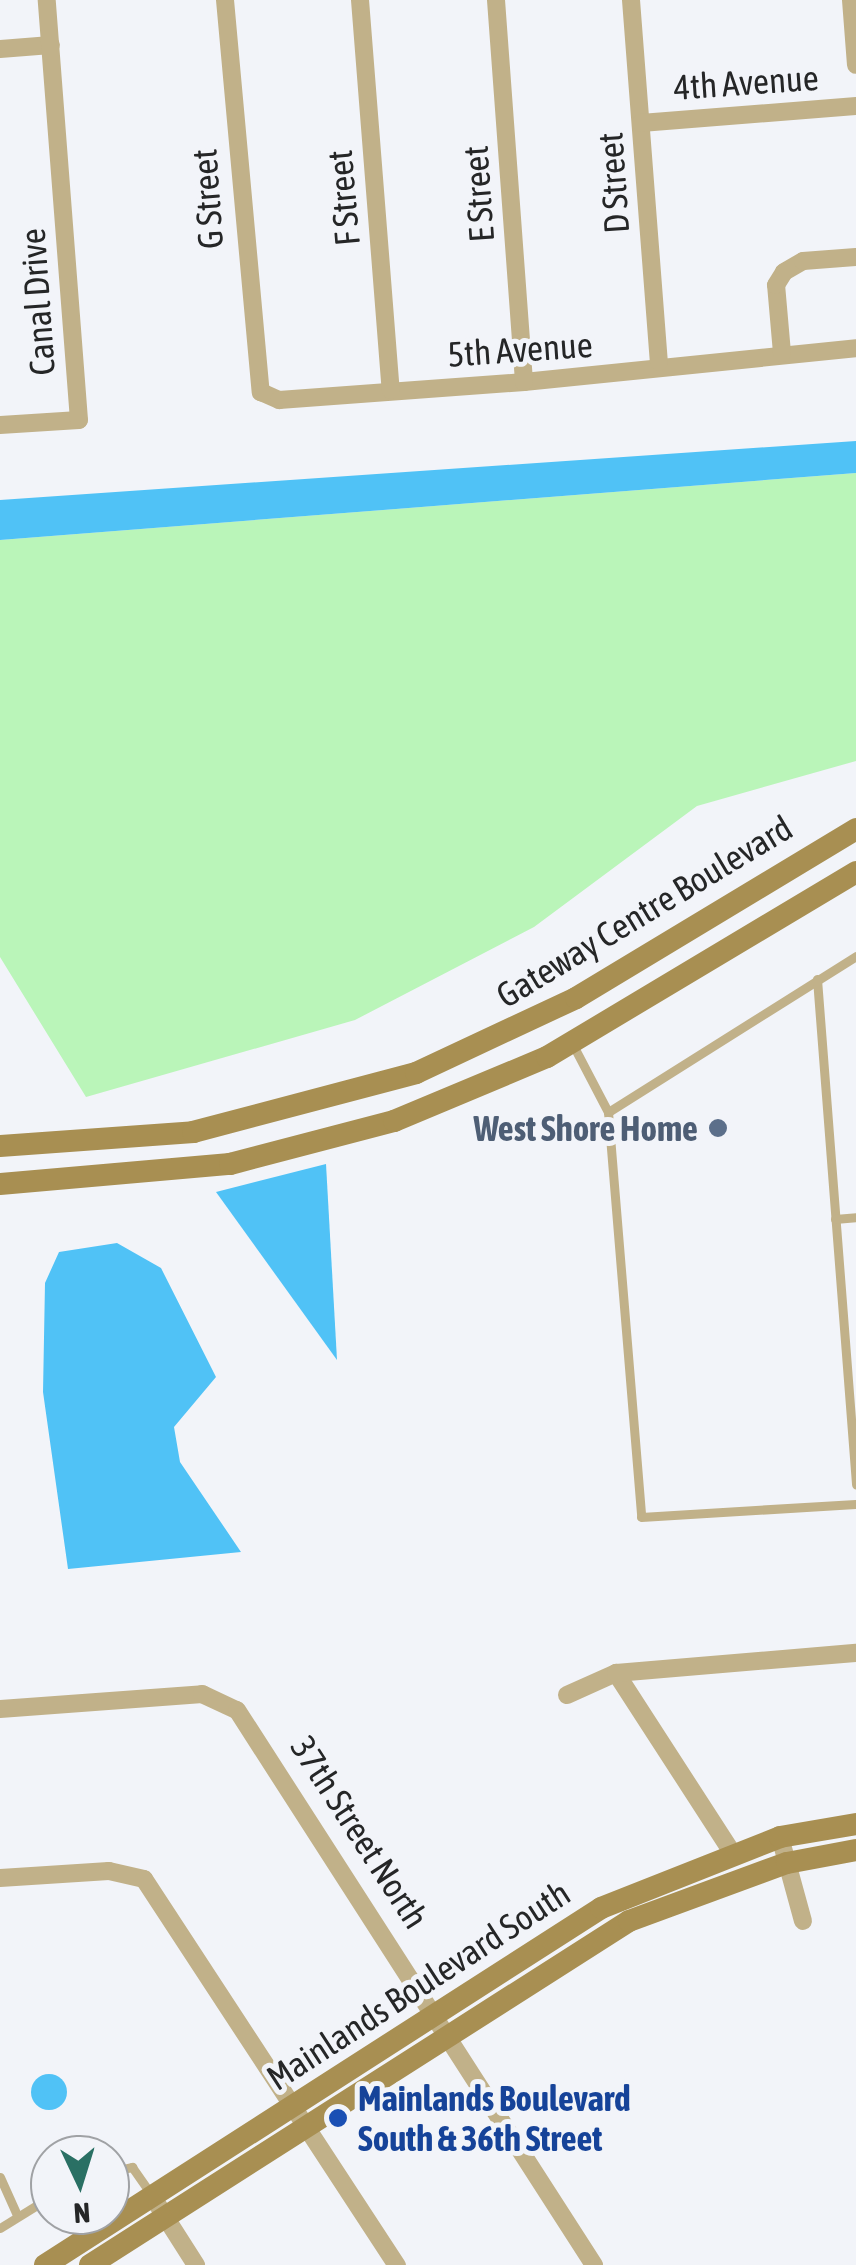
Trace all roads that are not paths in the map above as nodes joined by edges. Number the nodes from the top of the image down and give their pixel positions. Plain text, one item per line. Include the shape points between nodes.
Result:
1 (47, 0) edge
2 (225, 0) edge
3 (360, 0) edge
4 (496, 0) edge
5 (631, 0) edge
6 (851, 0) edge
7 (50, 45) junction
8 (0, 49) edge
9 (856, 65) edge
10 (856, 106) edge
11 (641, 123) junction
12 (856, 258) edge
13 (856, 348) edge
14 (782, 353) junction
15 (659, 362) junction
16 (524, 382) junction
17 (391, 390) junction
18 (260, 392) joint
19 (0, 426) edge
20 (856, 829) edge
21 (856, 872) edge
22 (856, 956) edge
23 (816, 978) junction
24 (572, 1043) junction
25 (608, 1112) junction
26 (0, 1146) edge
27 (0, 1184) edge
28 (856, 1217) edge
29 (835, 1219) junction
30 (856, 1484) edge
31 (856, 1504) edge
32 (856, 1653) edge
33 (616, 1673) junction
34 (566, 1695) dead end
35 (0, 1709) edge
36 (856, 1824) edge
37 (780, 1837) junction
38 (856, 1850) edge
39 (733, 1854) junction
40 (787, 1862) junction
41 (0, 1878) edge
42 (803, 1921) dead end
43 (438, 2013) junction
44 (451, 2034) junction
45 (302, 2116) junction
46 (130, 2167) edge
47 (0, 2177) edge
48 (152, 2196) junction
49 (30, 2208) edge
50 (16, 2216) junction
51 (166, 2217) junction
52 (0, 2228) edge
53 (44, 2265) edge
54 (90, 2265) edge
55 (196, 2265) edge
56 (397, 2265) edge
57 (594, 2265) edge

1 - 7 street, Canal Drive
2 - 18 street, G Street
3 - 17 street, F Street
4 - 16 street, E Street
5 - 11 street, D Street
6 - 9 street
7 - 8 street
7 - 19 street, Canal Drive via 78,420
10 - 11 street, 4th Avenue
11 - 15 street, D Street
12 - 14 street via 784,272 776,286
13 - 14 street, 5th Avenue
14 - 15 street, 5th Avenue
15 - 16 street, 5th Avenue via 630,374
16 - 17 street, 5th Avenue
17 - 18 street, 5th Avenue via 279,400
20 - 26 street, Gateway Centre Boulevard via 576,998 416,1073 194,1132
21 - 24 street, Gateway Centre Boulevard
22 - 23 lane
23 - 25 lane
23 - 29 lane
24 - 25 lane
24 - 27 street, Gateway Centre Boulevard via 479,1089 312,1146 142,1178
25 - 31 lane via 641,1517
28 - 29 lane
29 - 30 lane
32 - 33 street
33 - 34 street
33 - 39 street
35 - 43 street, 37th Street North via 220,1698 256,1731
36 - 37 street, Mainlands Boulevard South
37 - 39 street, Mainlands Boulevard South
37 - 40 street
38 - 40 street, Mainlands Boulevard South
39 - 43 street, Mainlands Boulevard South via 601,1908
40 - 42 street
40 - 44 street, Mainlands Boulevard South via 629,1921
41 - 45 street via 109,1871 144,1879
43 - 44 street, 37th Street North
43 - 45 street, Mainlands Boulevard South
44 - 45 street, Mainlands Boulevard South
44 - 57 street, 37th Street North
45 - 48 street, Mainlands Boulevard South
45 - 51 street, Mainlands Boulevard South
45 - 56 street
46 - 48 lane
47 - 50 lane
48 - 51 street
48 - 53 street, Mainlands Boulevard South
49 - 50 lane
50 - 52 lane
51 - 54 street, Mainlands Boulevard South
51 - 55 street

